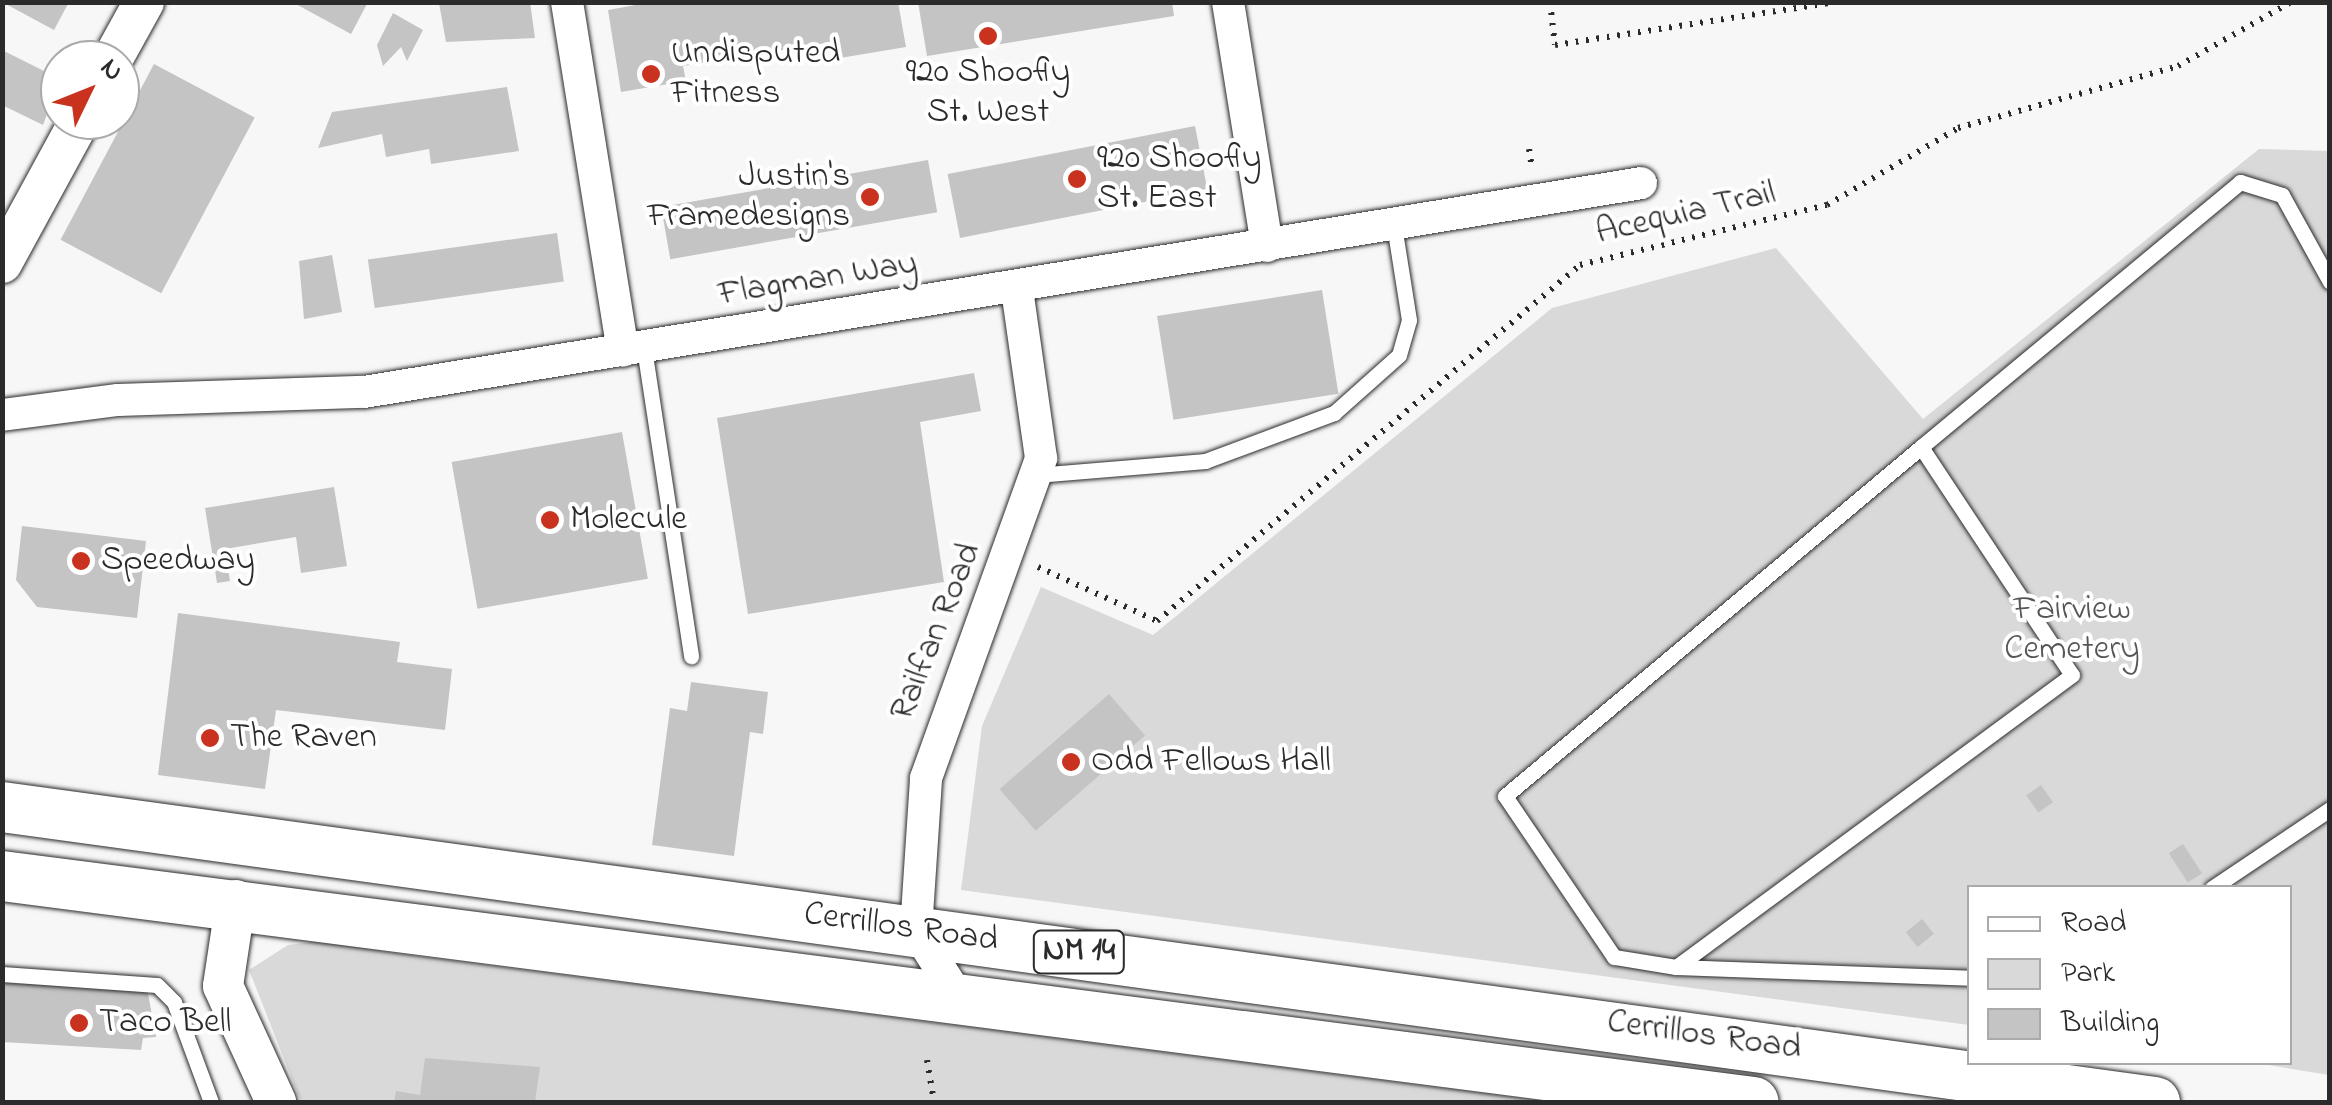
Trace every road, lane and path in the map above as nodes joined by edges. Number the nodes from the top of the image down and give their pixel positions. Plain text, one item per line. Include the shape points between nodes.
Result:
1 (144, 2) edge
2 (567, 2) edge
3 (1228, 2) edge
4 (1550, 2) edge
5 (1837, 2) edge
6 (2290, 2) edge
7 (123, 40) edge
8 (69, 140) edge
9 (1641, 183) dead end
10 (1394, 224) junction
11 (1268, 246) junction
12 (2, 262) edge
13 (2330, 282) edge
14 (1016, 289) junction
15 (633, 350) junction
16 (2, 415) edge
17 (1921, 447) junction
18 (1036, 475) junction
19 (1014, 550) junction
20 (692, 656) dead end
21 (2, 807) edge
22 (2330, 809) edge
23 (2, 876) edge
24 (2216, 885) edge
25 (236, 900) junction
26 (916, 930) junction
27 (1676, 966) junction
28 (2, 974) edge
29 (1967, 978) edge
30 (958, 997) junction
31 (927, 1060) dead end
32 (211, 1102) edge
33 (276, 1102) edge
34 (934, 1102) edge
35 (1753, 1102) edge
36 (2155, 1102) edge

1 - 7 street
2 - 15 street
3 - 11 street
4 - 5 path via 1555,44
6 - 19 path, Acequia Trail via 2178,66 1958,128 1828,205 1580,264 1157,621
8 - 12 street
9 - 10 street, Flagman Way
10 - 11 street, Flagman Way
10 - 18 lane via 1409,320 1399,355 1334,413 1205,462
11 - 14 street, Flagman Way
13 - 17 lane via 2282,195 2240,182
14 - 15 street, Flagman Way
14 - 18 street, Railfan Road
15 - 16 street, Flagman Way via 383,389 232,402 118,400
15 - 20 lane
17 - 27 lane via 2072,676
17 - 27 lane via 1505,796 1614,957
18 - 19 street, Railfan Road
19 - 26 street, Railfan Road via 953,683 926,778
21 - 26 main road, Cerrillos Road / NM 14
22 - 24 lane
23 - 25 main road, Cerrillos Road / NM 14
25 - 30 main road, Cerrillos Road / NM 14
25 - 33 street via 223,986
26 - 30 street
26 - 36 main road, Cerrillos Road / NM 14
27 - 29 lane
28 - 32 lane via 157,985 174,1002
30 - 35 main road, Cerrillos Road / NM 14
31 - 34 path

